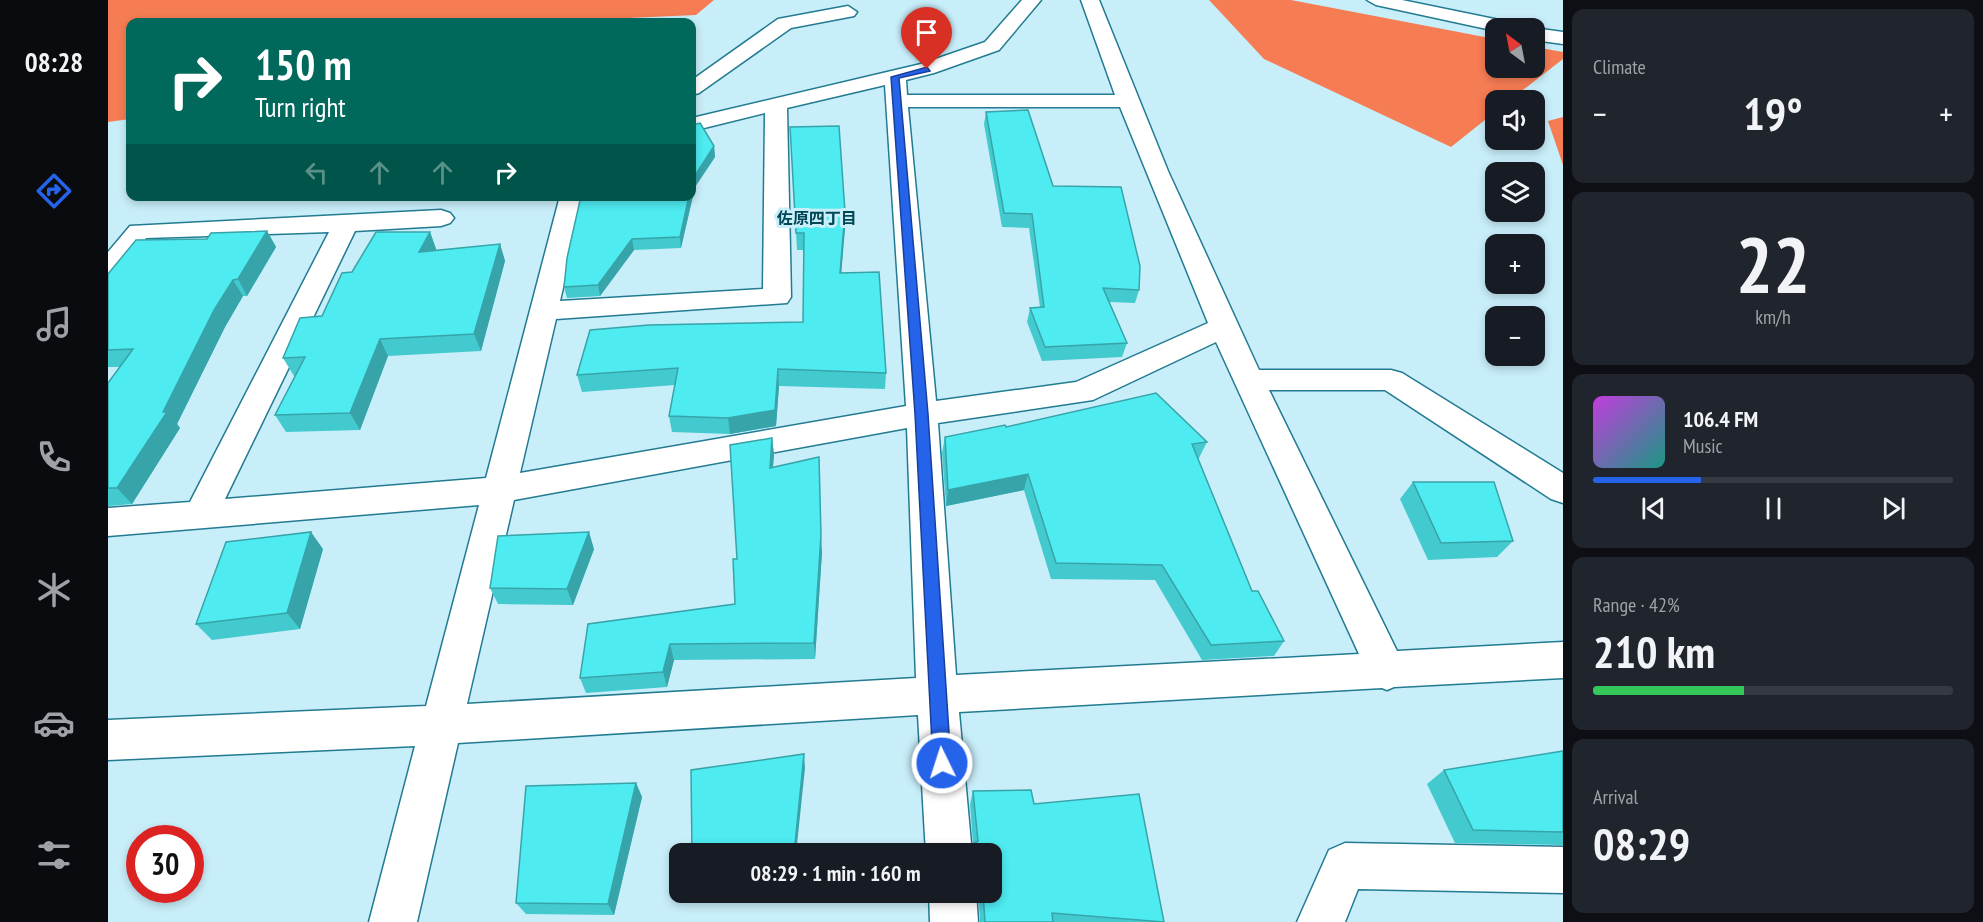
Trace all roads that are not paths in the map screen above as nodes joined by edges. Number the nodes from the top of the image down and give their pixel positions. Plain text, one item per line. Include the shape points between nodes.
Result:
1 (1032, 0) edge
2 (1090, 0) edge
3 (1376, 0) edge
4 (849, 12) dead end
5 (1485, 23) edge
6 (1545, 36) edge
7 (1563, 38) edge
8 (696, 86) edge
9 (896, 89) junction
10 (1126, 101) junction
11 (776, 105) junction
12 (696, 123) edge
13 (571, 201) edge
14 (441, 218) dead end
15 (346, 224) junction
16 (108, 269) edge
17 (543, 311) junction
18 (1223, 327) junction
19 (1248, 380) junction
20 (922, 414) junction
21 (498, 490) junction
22 (1563, 490) edge
23 (200, 515) junction
24 (108, 522) edge
25 (1563, 660) edge
26 (1387, 672) junction
27 (937, 695) junction
28 (441, 725) junction
29 (108, 740) edge
30 (948, 843) edge
31 (1563, 870) edge
32 (953, 903) edge
33 (393, 922) edge
34 (954, 922) edge
35 (1322, 922) edge

1 - 9 street via 992,46 927,69
2 - 10 street
3 - 5 street
4 - 8 street via 785,22
6 - 7 street
9 - 10 street
9 - 11 street
9 - 20 street
10 - 18 street
11 - 12 street
11 - 17 street via 777,297
13 - 17 street
14 - 15 street
15 - 16 street via 139,231
15 - 23 street
17 - 21 street
18 - 19 street
18 - 20 street via 1082,392
19 - 22 street via 1391,380
19 - 26 street
20 - 21 street
20 - 27 street
21 - 23 street
21 - 28 street
23 - 24 street
25 - 26 street
26 - 27 street
27 - 28 street
27 - 30 street
28 - 29 street
28 - 33 street
31 - 35 street via 1345,866
32 - 34 street

